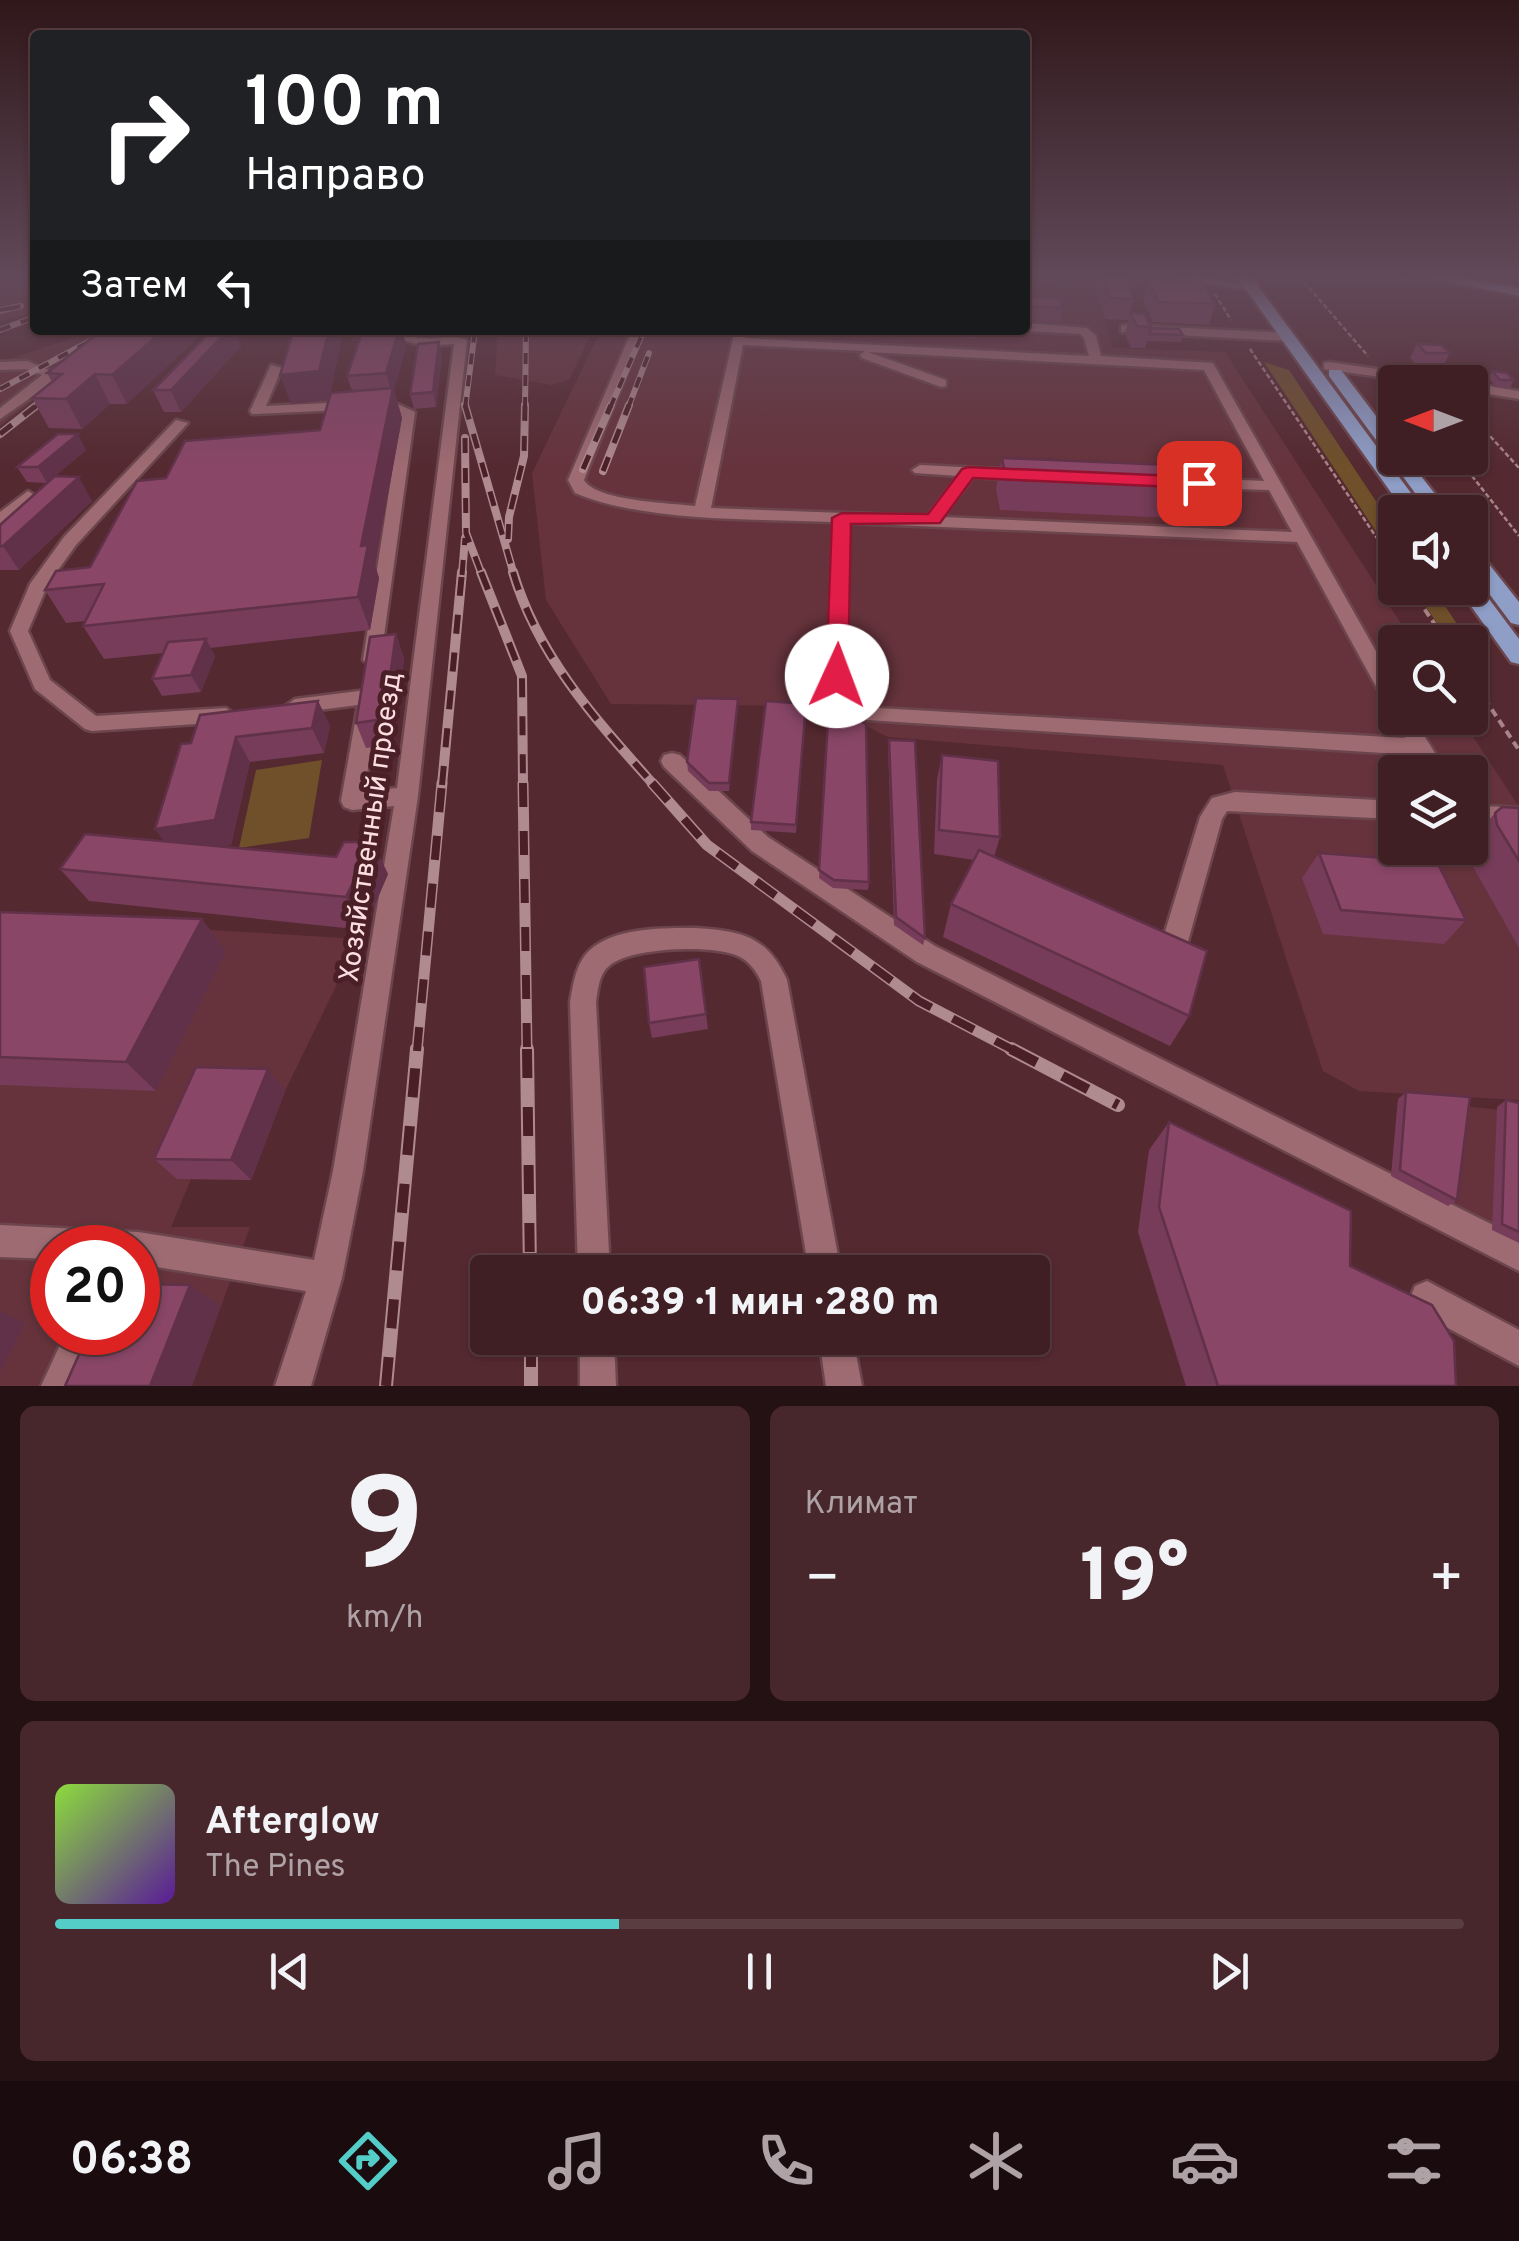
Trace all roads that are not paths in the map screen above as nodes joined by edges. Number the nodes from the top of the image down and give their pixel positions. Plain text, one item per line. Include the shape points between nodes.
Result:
1 (412, 339) edge
2 (442, 339) edge
3 (462, 339) edge
4 (634, 339) edge
5 (738, 339) edge
6 (762, 339) edge
7 (1091, 339) edge
8 (1289, 339) edge
9 (1305, 339) edge
10 (850, 349) junction
11 (1096, 360) junction
12 (0, 366) edge
13 (1330, 366) junction
14 (276, 368) dead end
15 (1378, 373) edge
16 (941, 383) dead end
17 (1488, 390) edge
18 (1519, 396) edge
19 (0, 414) edge
20 (181, 422) dead end
21 (1378, 431) edge
22 (920, 470) dead end
23 (968, 472) junction
24 (1411, 475) edge
25 (1045, 476) edge
26 (1180, 482) edge
27 (1276, 486) junction
28 (1403, 495) edge
29 (1426, 495) edge
30 (28, 496) edge
31 (702, 512) junction
32 (842, 518) junction
33 (933, 520) junction
34 (0, 521) edge
35 (1304, 537) junction
36 (1488, 571) edge
37 (1509, 593) edge
38 (1482, 605) edge
39 (1519, 618) edge
40 (1519, 656) edge
41 (1378, 672) edge
42 (367, 697) junction
43 (1412, 735) edge
44 (1419, 747) junction
45 (1424, 755) edge
46 (672, 761) dead end
47 (407, 796) junction
48 (1378, 809) edge
49 (1488, 815) edge
50 (1519, 817) edge
51 (1174, 944) edge
52 (0, 1242) edge
53 (30, 1243) edge
54 (160, 1253) edge
55 (593, 1255) edge
56 (822, 1255) edge
57 (1519, 1255) edge
58 (326, 1278) junction
59 (1519, 1349) edge
60 (73, 1355) edge
61 (597, 1355) edge
62 (839, 1355) edge
63 (59, 1386) edge
64 (293, 1386) edge
65 (598, 1386) edge
66 (844, 1386) edge
67 (1434, 1386) edge

1 - 2 street, Хозяйственный проезд
3 - 47 street, Хозяйственный проезд
4 - 31 street via 576,480 581,490 602,499
5 - 31 street
6 - 10 street
7 - 11 street
8 - 28 main road
9 - 13 main road
10 - 11 street
10 - 16 street
11 - 27 street via 1208,366
12 - 19 street via 27,365 48,374
13 - 15 street
13 - 21 main road
14 - 42 street via 257,411 389,404 408,412
17 - 18 street
20 - 42 street via 70,541 39,584 19,631 42,684 92,724
22 - 23 street
23 - 25 street
23 - 33 street
24 - 29 main road
26 - 27 street
27 - 35 street
30 - 34 street
31 - 32 street
32 - 33 street
32 - 44 street via 837,676 848,700 874,715
33 - 35 street
35 - 41 street
36 - 37 main road
37 - 39 main road
38 - 40 main road
42 - 47 street via 352,800
43 - 44 street
44 - 45 street
46 - 57 street via 760,844 926,954
47 - 58 street, Хозяйственный проезд
48 - 51 street via 1220,804
49 - 50 street
52 - 53 street
54 - 58 street
55 - 56 street via 583,1002 589,972 601,955 620,947 719,939 748,948 767,964 776,986
58 - 64 street, Хозяйственный проезд
59 - 67 street via 1427,1298
60 - 63 street
61 - 65 street
62 - 66 street

